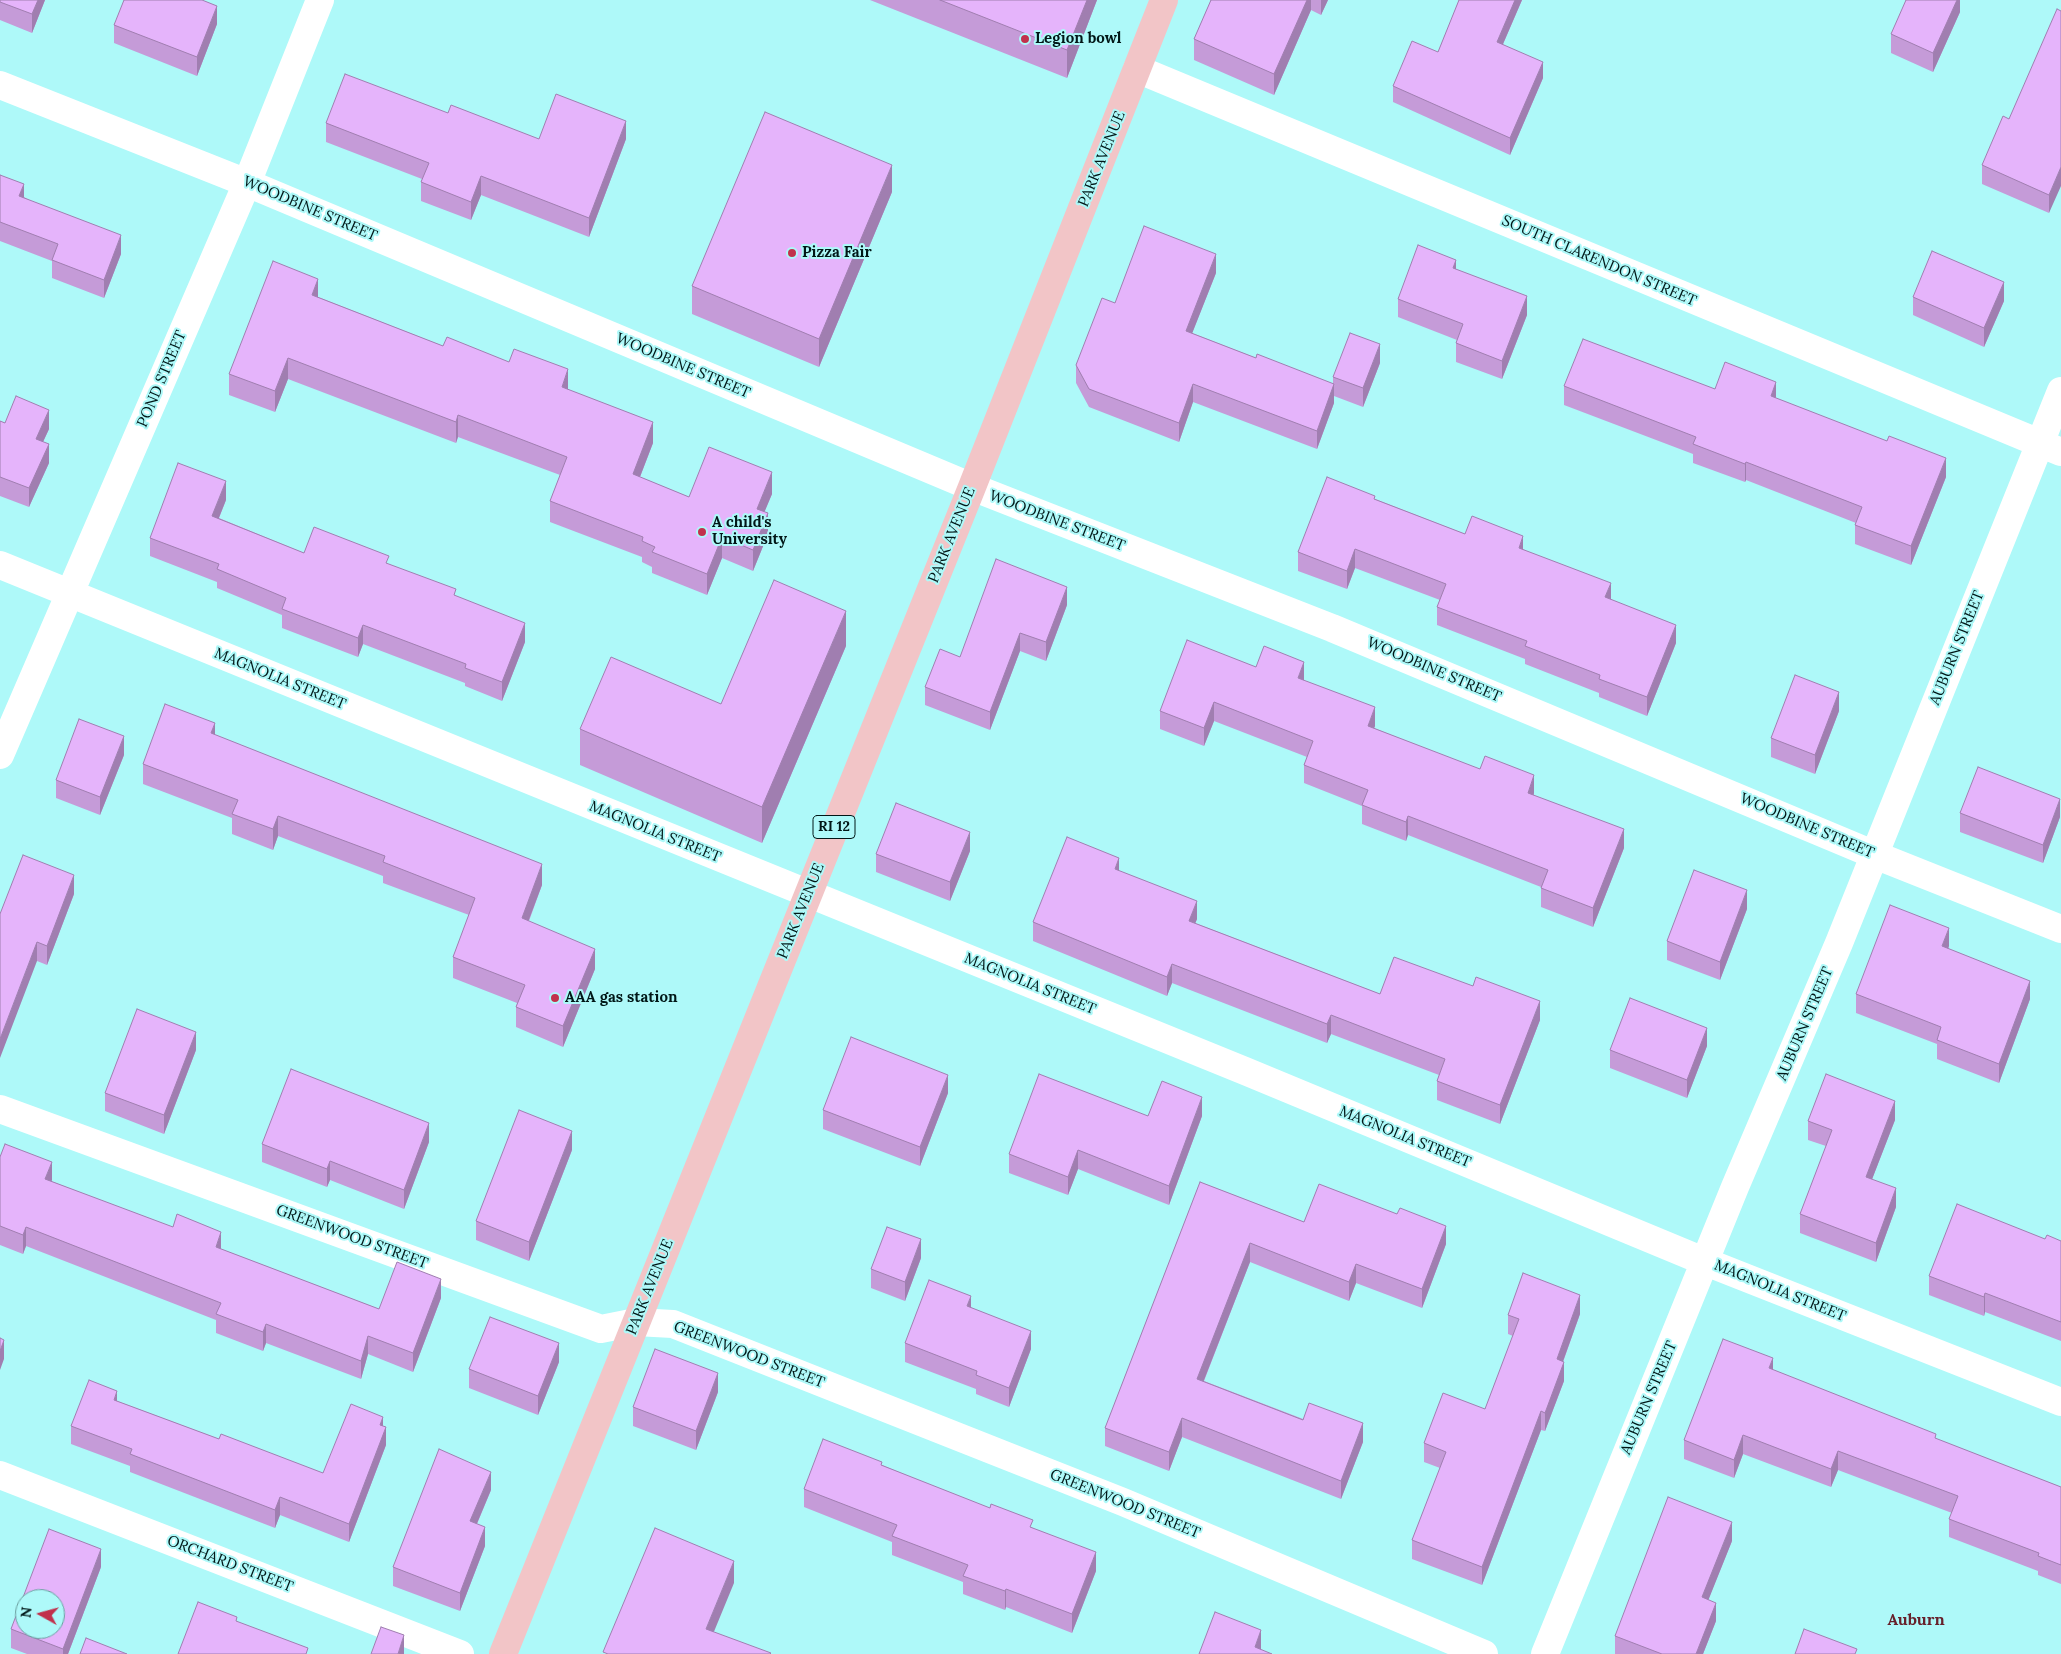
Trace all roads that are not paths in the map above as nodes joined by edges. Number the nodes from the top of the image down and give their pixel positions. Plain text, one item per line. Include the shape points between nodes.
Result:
1 (320, 0) edge
2 (1164, 0) edge
3 (1137, 69) junction
4 (0, 85) edge
5 (247, 183) junction
6 (2061, 392) edge
7 (2050, 448) edge
8 (972, 487) junction
9 (0, 565) edge
10 (70, 592) junction
11 (0, 755) edge
12 (1875, 854) junction
13 (807, 894) junction
14 (2061, 929) edge
15 (0, 1109) edge
16 (1706, 1262) junction
17 (636, 1322) junction
18 (2061, 1402) edge
19 (0, 1475) edge
20 (460, 1654) edge
21 (503, 1654) edge
22 (1484, 1654) edge
23 (1545, 1654) edge

1 - 5 street, POND STREET
2 - 3 main road, PARK AVENUE / RI 12
3 - 7 street, SOUTH CLARENDON STREET
3 - 8 main road, PARK AVENUE / RI 12
4 - 5 street, WOODBINE STREET
5 - 8 street, WOODBINE STREET
5 - 10 street, POND STREET
6 - 7 street, AUBURN STREET
7 - 12 street, AUBURN STREET
8 - 12 street, WOODBINE STREET via 1332,628
8 - 13 main road, PARK AVENUE / RI 12
9 - 10 street, MAGNOLIA STREET
10 - 11 street, POND STREET
10 - 13 street, MAGNOLIA STREET
12 - 14 street, WOODBINE STREET
12 - 16 street, AUBURN STREET
13 - 16 street, MAGNOLIA STREET
13 - 17 main road, PARK AVENUE / RI 12
15 - 17 street, GREENWOOD STREET via 601,1328
16 - 18 street, MAGNOLIA STREET
16 - 23 street, AUBURN STREET
17 - 21 main road, PARK AVENUE / RI 12
17 - 22 street, GREENWOOD STREET via 672,1324 1113,1498
19 - 20 street, ORCHARD STREET

